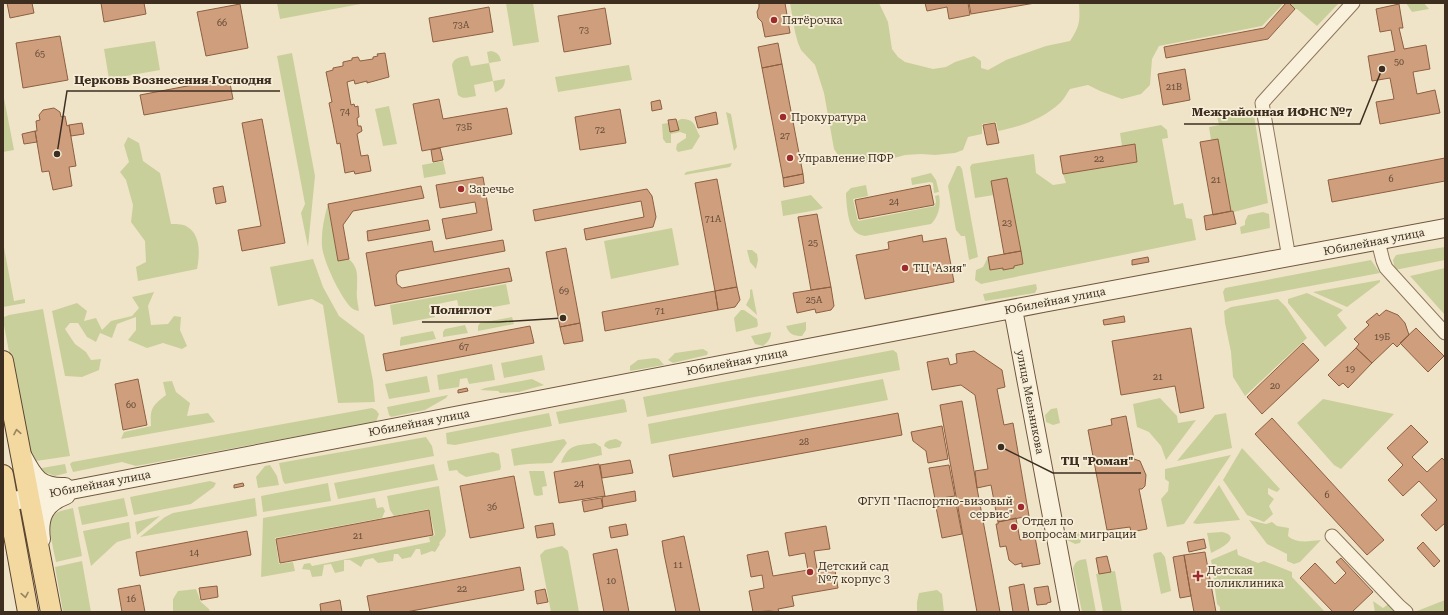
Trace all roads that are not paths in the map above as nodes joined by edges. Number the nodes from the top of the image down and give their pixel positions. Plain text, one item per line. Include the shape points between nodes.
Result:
1 (1353, 3) edge
2 (1445, 228) edge
3 (1378, 241) junction
4 (1289, 258) junction
5 (1013, 309) junction
6 (1445, 333) edge
7 (3, 361) edge
8 (20, 452) junction
9 (3, 475) edge
10 (88, 486) junction
11 (29, 498) junction
12 (6, 502) edge
13 (9, 532) edge
14 (36, 534) junction
15 (1332, 536) dead end
16 (44, 574) junction
17 (28, 612) edge
18 (51, 612) edge
19 (1070, 612) edge
20 (1406, 612) edge

1 - 4 street via 1262,103
2 - 3 main road, Юбилейная улица
3 - 4 main road, Юбилейная улица
3 - 6 street via 1386,268
4 - 5 main road, Юбилейная улица
5 - 10 main road, Юбилейная улица
5 - 19 main road, улица Мельникова
8 -> 7 main road
8 - 10 main road via 37,481 46,486
8 - 11 main road
9 - 12 main road
10 - 11 main road, Юбилейная улица
10 - 16 main road via 58,498 49,504 41,517
11 - 12 main road, Юбилейная улица
11 - 14 main road
12 - 13 main road
13 - 14 main road via 23,521
13 -> 17 main road via 21,571
14 - 16 main road
15 - 20 street
16 - 18 main road

